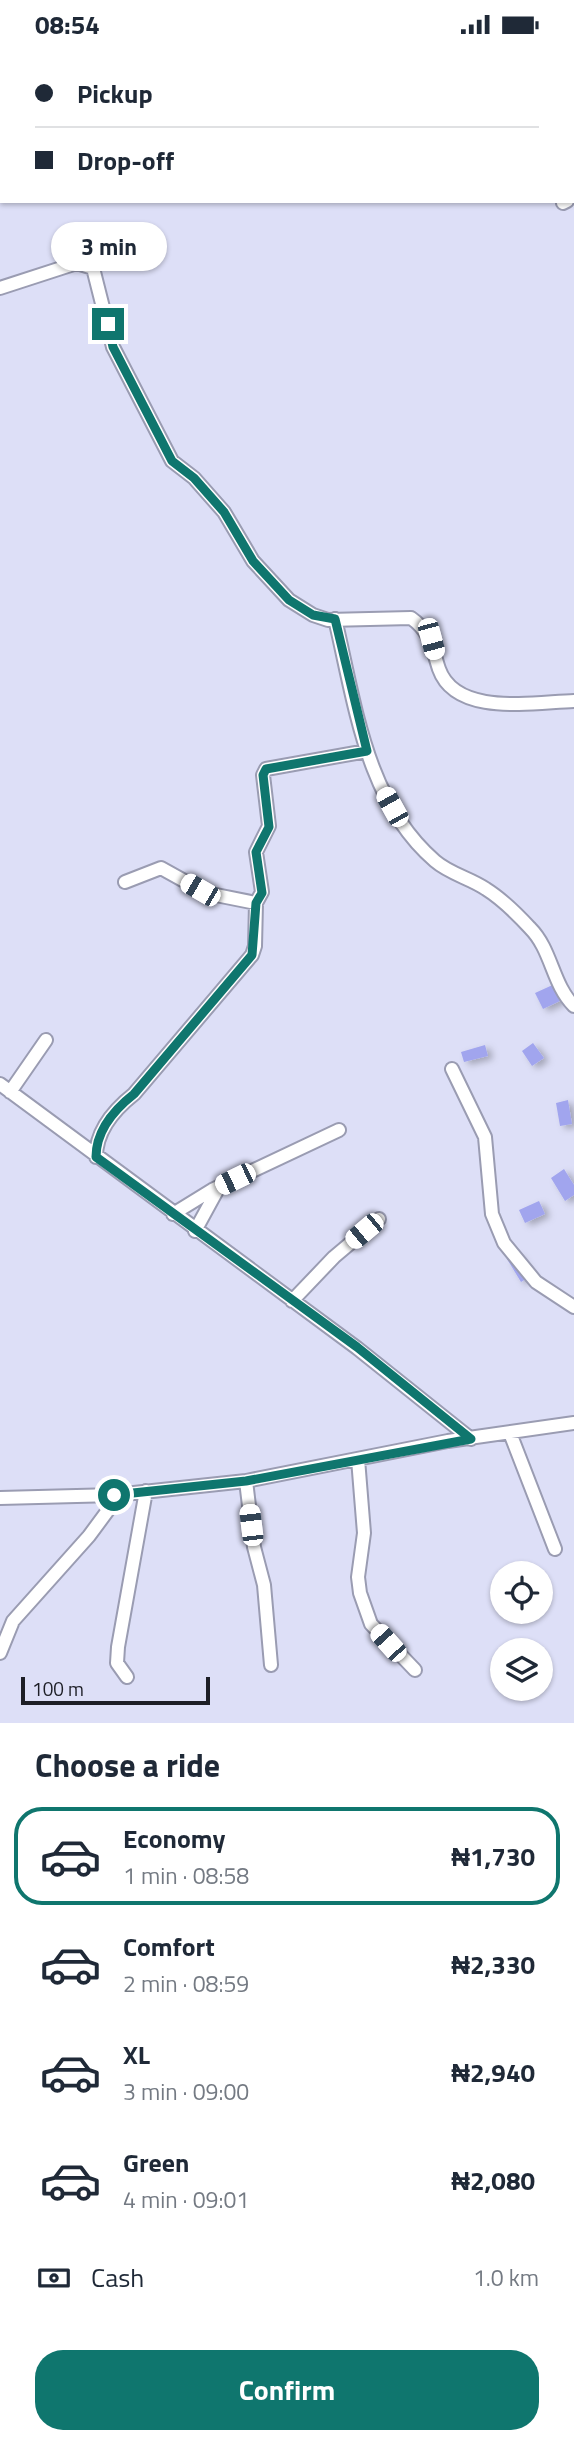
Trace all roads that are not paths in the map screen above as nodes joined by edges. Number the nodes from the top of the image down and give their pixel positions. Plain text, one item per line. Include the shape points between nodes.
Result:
1 (0, 288) edge
2 (335, 619) junction
3 (574, 701) edge
4 (367, 751) junction
5 (125, 882) dead end
6 (256, 903) junction
7 (574, 1006) edge
8 (46, 1040) dead end
9 (452, 1069) dead end
10 (5, 1088) edge
11 (339, 1130) dead end
12 (96, 1157) junction
13 (220, 1187) junction
14 (173, 1214) junction
15 (379, 1219) dead end
16 (195, 1231) junction
17 (292, 1301) junction
18 (574, 1307) edge
19 (574, 1423) edge
20 (510, 1433) junction
21 (471, 1439) junction
22 (358, 1459) junction
23 (246, 1481) junction
24 (146, 1490) junction
25 (120, 1494) junction
26 (0, 1498) edge
27 (555, 1549) dead end
28 (0, 1653) edge
29 (271, 1665) dead end
30 (415, 1670) dead end
31 (127, 1677) dead end

1 - 2 street via 77,263 93,268 113,347 172,461 224,512 253,561 289,600 313,615
2 - 3 street via 411,618 431,639 440,672 449,685 481,703
2 - 4 street
4 - 6 street via 266,769 269,827 256,852 262,893
4 - 7 street via 403,827 436,862 487,889 531,929 548,954 559,987
5 - 6 street via 161,868 206,893
6 - 12 street via 255,946 248,962 119,1106 101,1134
8 - 10 street
9 - 18 street via 485,1136 492,1214 504,1243 536,1282
10 - 12 street
11 - 13 street
12 - 14 street
13 - 14 street
13 - 16 street
14 - 16 street
15 - 17 street
16 - 17 street
17 - 21 street
19 - 20 street
20 - 21 street
20 - 27 street
21 - 22 street
22 - 23 street
22 - 30 street via 364,1533 360,1593 371,1624
23 - 24 street
23 - 29 street via 264,1585
24 - 25 street
24 - 31 street via 117,1647 117,1663
25 - 26 street
25 - 28 street via 13,1622

